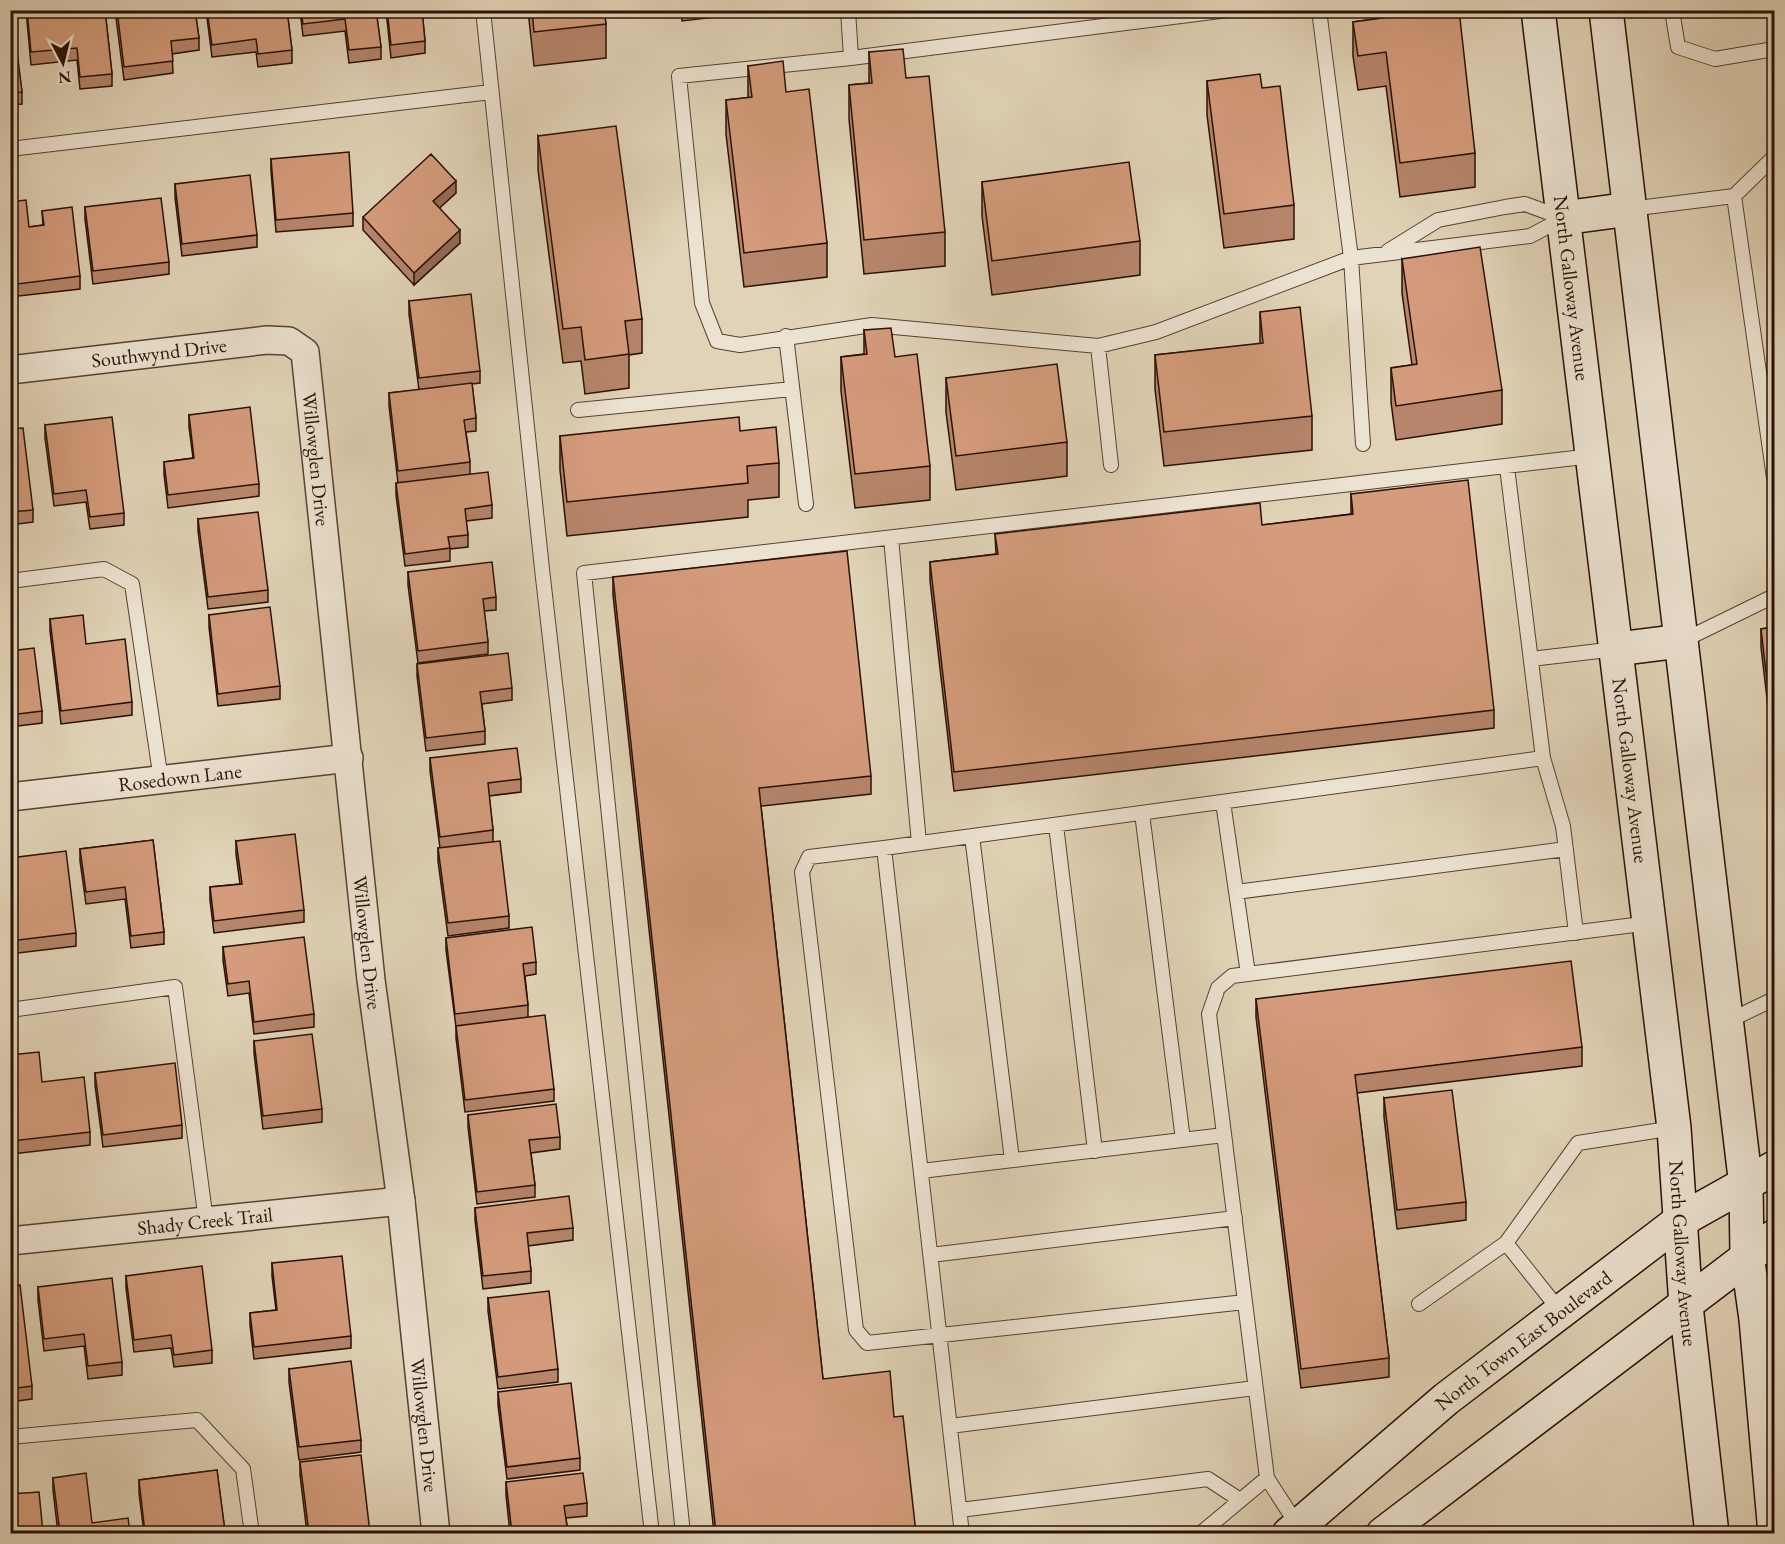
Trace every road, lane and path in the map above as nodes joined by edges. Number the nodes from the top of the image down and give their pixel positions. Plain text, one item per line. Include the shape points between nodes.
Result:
1 (483, 10) edge
2 (848, 10) edge
3 (1228, 10) edge
4 (1319, 10) edge
5 (1538, 10) edge
6 (1606, 10) edge
7 (1672, 10) edge
8 (1774, 49) edge
9 (851, 58) junction
10 (491, 92) junction
11 (10, 149) edge
12 (1774, 157) edge
13 (1734, 196) junction
14 (1630, 209) junction
15 (1563, 218) junction
16 (1384, 254) junction
17 (1351, 258) junction
18 (786, 336) junction
19 (1098, 346) junction
20 (305, 352) joint
21 (10, 370) edge
22 (792, 389) junction
23 (578, 411) dead end
24 (1363, 444) dead end
25 (1592, 456) junction
26 (1111, 465) dead end
27 (1507, 467) junction
28 (1774, 478) edge
29 (806, 504) dead end
30 (891, 538) junction
31 (10, 581) edge
32 (1774, 596) edge
33 (1681, 641) junction
34 (1617, 649) junction
35 (1531, 659) junction
36 (350, 758) junction
37 (1544, 758) junction
38 (161, 780) junction
39 (10, 797) edge
40 (1223, 802) junction
41 (1142, 813) junction
42 (1056, 825) junction
43 (972, 836) junction
44 (919, 843) junction
45 (884, 848) junction
46 (1566, 849) junction
47 (1236, 892) junction
48 (1650, 923) junction
49 (1576, 933) junction
50 (1248, 974) junction
51 (1774, 999) edge
52 (10, 1010) edge
53 (1726, 1022) junction
54 (1674, 1128) junction
55 (1224, 1135) junction
56 (1183, 1140) junction
57 (1095, 1151) junction
58 (1012, 1160) junction
59 (1774, 1168) edge
60 (921, 1171) junction
61 (1746, 1186) junction
62 (401, 1201) junction
63 (1235, 1218) junction
64 (1681, 1220) junction
65 (206, 1221) junction
66 (1774, 1237) edge
67 (10, 1241) edge
68 (1506, 1243) junction
69 (931, 1255) junction
70 (1747, 1255) junction
71 (1245, 1302) junction
72 (1419, 1304) dead end
73 (1686, 1306) junction
74 (1561, 1313) junction
75 (940, 1335) junction
76 (1766, 1337) edge
77 (1256, 1388) junction
78 (950, 1426) junction
79 (10, 1437) edge
80 (1771, 1460) edge
81 (1267, 1478) junction
82 (1240, 1500) junction
83 (960, 1510) junction
84 (1774, 1512) edge
85 (1297, 1531) edge
86 (252, 1533) edge
87 (436, 1533) edge
88 (652, 1533) edge
89 (683, 1533) edge
90 (962, 1533) edge
91 (1200, 1533) edge
92 (1383, 1533) edge
93 (1712, 1533) edge

1 - 10 lane
2 - 9 lane
3 - 9 lane
4 - 17 lane
5 - 15 main road, North Galloway Avenue
6 - 14 main road
7 - 8 lane via 1678,47 1715,58
9 - 18 lane via 680,76 702,303 717,341 740,345
10 - 11 lane
10 - 88 lane
12 - 13 lane
13 - 14 lane
13 - 28 lane
14 - 15 main road
14 - 33 main road
15 - 16 lane via 1530,236
15 - 16 lane via 1525,204 1438,220
15 - 25 main road, North Galloway Avenue
16 - 17 lane
17 - 19 lane via 1156,332
17 - 24 lane
18 - 19 lane via 872,325
18 - 22 lane
19 - 26 lane
20 - 21 street, Southwynd Drive via 289,341 267,340
20 - 36 street, Willowglen Drive
22 - 23 lane
22 - 29 lane
25 - 27 lane
25 - 34 main road, North Galloway Avenue
27 - 30 lane
27 - 35 lane
30 - 44 lane
30 - 89 lane via 584,573
31 - 38 lane via 104,568 132,584
32 - 33 lane
33 - 34 main road
33 - 53 main road
34 - 35 lane
34 - 48 main road, North Galloway Avenue
35 - 37 lane
36 - 38 street, Rosedown Lane
36 - 62 street, Willowglen Drive via 371,980
37 - 40 lane
37 - 46 lane
38 - 39 street, Rosedown Lane
40 - 41 lane
40 - 47 lane
41 - 42 lane
41 - 56 lane
42 - 43 lane
42 - 57 lane
43 - 44 lane
43 - 58 lane
44 - 45 lane
45 - 60 lane
45 - 75 lane via 808,857 802,872 856,1330 867,1343
46 - 47 lane
46 - 49 lane
47 - 50 lane
48 - 49 lane
48 - 54 main road, North Galloway Avenue
49 - 50 lane
50 - 55 lane via 1232,976 1218,988 1209,1014
51 - 53 lane
52 - 65 lane via 175,987
53 - 61 main road
54 - 64 main road, North Galloway Avenue
54 - 68 lane via 1578,1143
55 - 56 lane
55 - 63 lane
56 - 57 lane
57 - 58 lane
58 - 60 lane
59 - 61 main road, North Town East Boulevard
60 - 69 lane
61 - 64 main road, North Town East Boulevard
61 - 70 main road
62 - 65 street, Shady Creek Trail
62 - 87 street, Willowglen Drive
63 - 69 lane
63 - 71 lane
64 - 73 main road, North Galloway Avenue
64 - 74 main road, North Town East Boulevard
65 - 67 street, Shady Creek Trail
66 - 70 main road
68 - 72 lane
68 - 74 lane
69 - 75 lane
70 - 73 main road
70 - 76 main road
71 - 75 lane
71 - 77 lane
73 - 92 main road
73 - 93 main road, North Galloway Avenue
74 - 85 main road, North Town East Boulevard via 1446,1399
75 - 78 lane
76 - 80 main road
77 - 78 lane
77 - 81 lane
78 - 83 lane
79 - 86 lane via 197,1420 243,1469
80 - 84 main road
81 - 82 lane
81 - 85 lane
82 - 83 lane via 1208,1479
82 - 91 lane
83 - 90 lane

